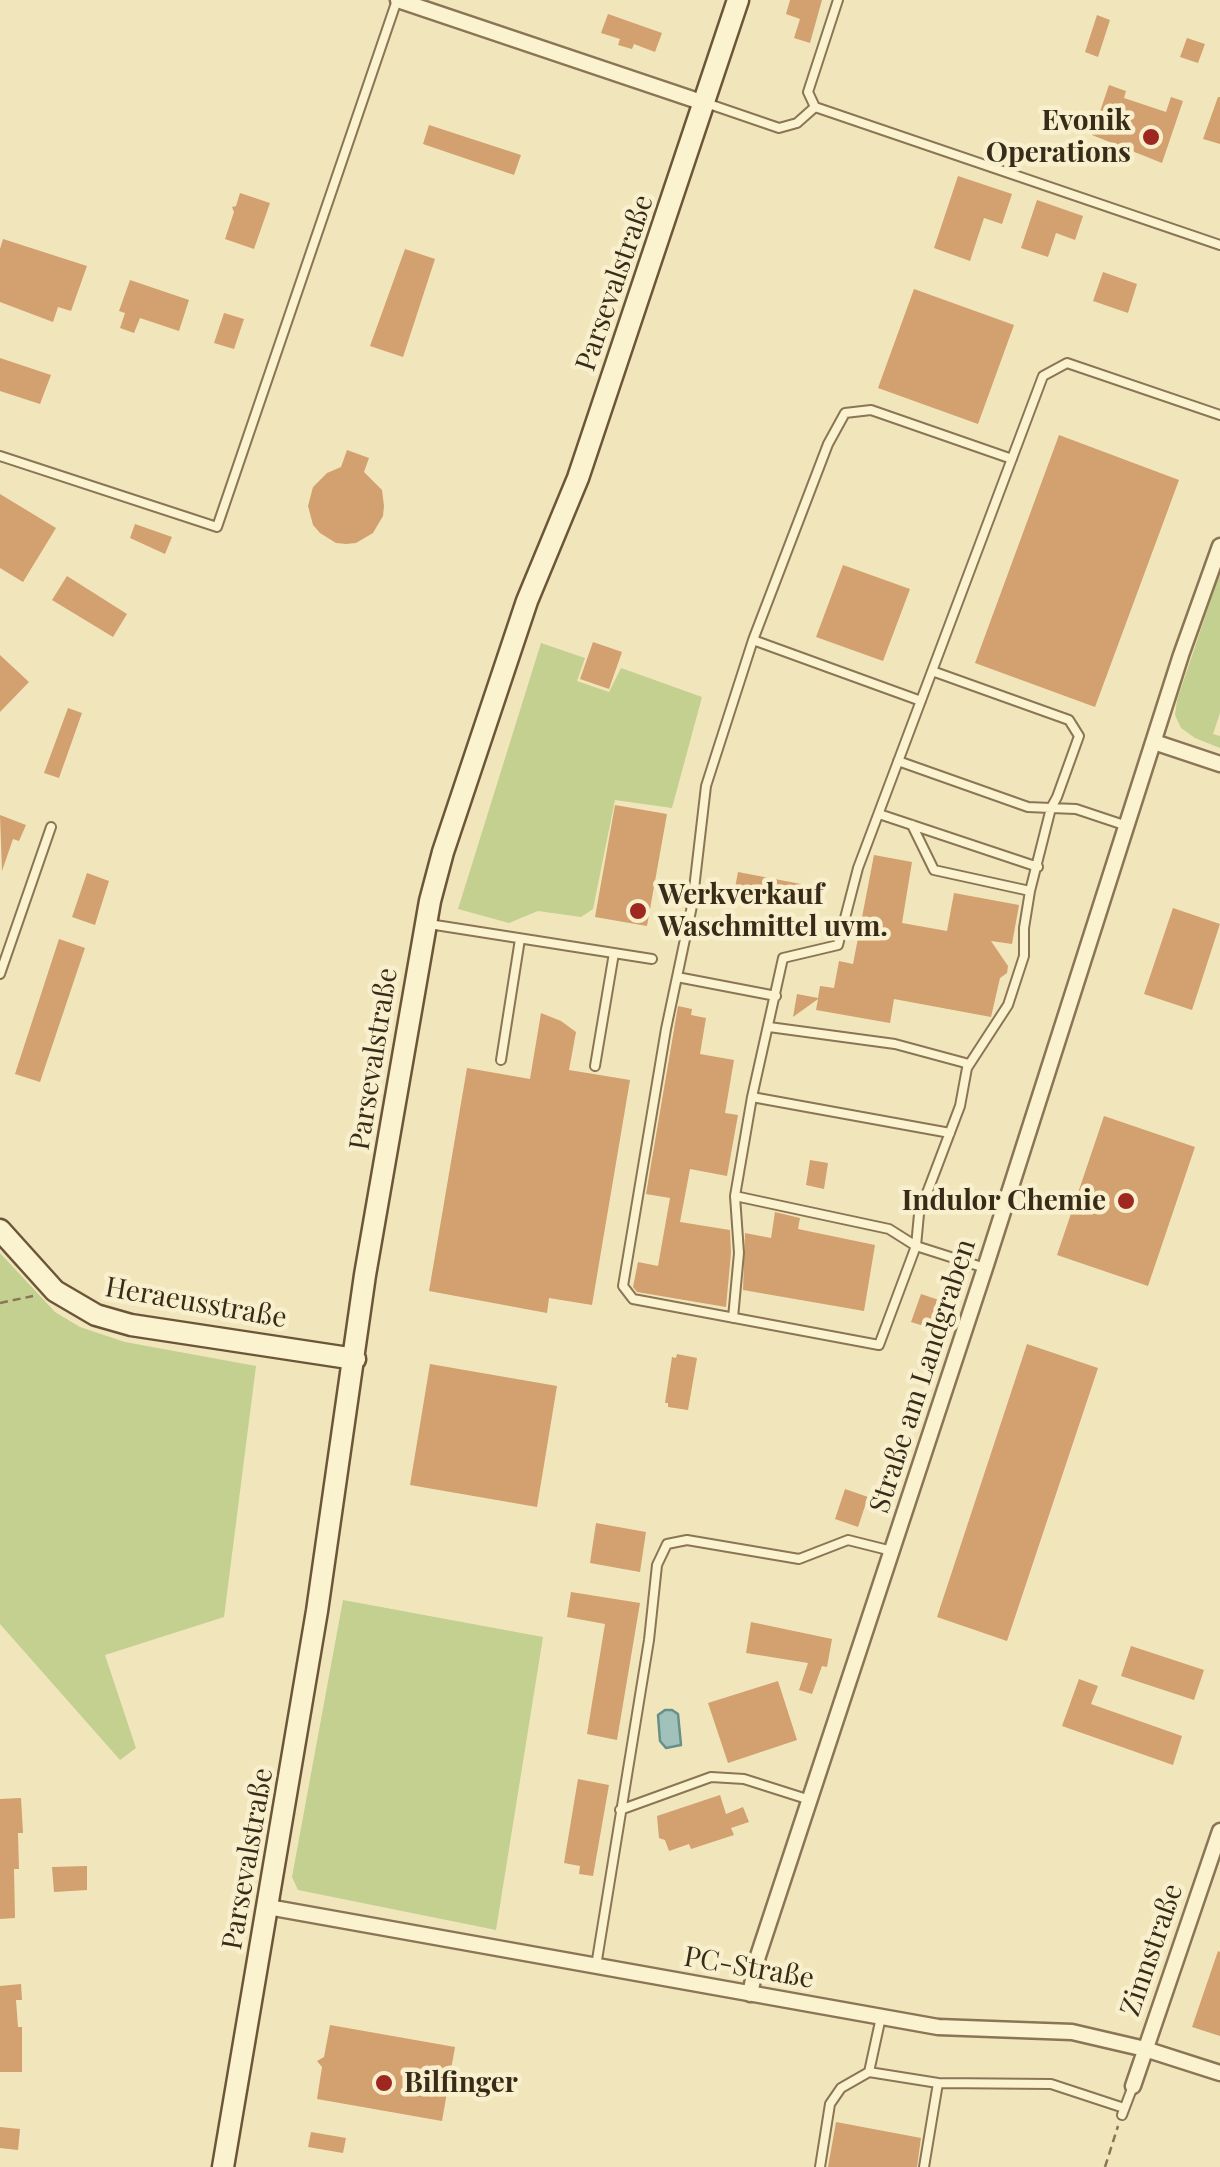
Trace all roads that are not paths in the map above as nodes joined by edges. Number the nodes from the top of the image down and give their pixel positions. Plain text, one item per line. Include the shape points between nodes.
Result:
1 (397, 0) edge
2 (738, 0) edge
3 (838, 0) edge
4 (704, 102) junction
5 (815, 107) junction
6 (1220, 245) edge
7 (1220, 415) edge
8 (0, 456) edge
9 (1012, 459) junction
10 (1220, 546) edge
11 (753, 640) junction
12 (932, 670) junction
13 (921, 701) junction
14 (1154, 742) junction
15 (898, 761) junction
16 (1220, 764) edge
17 (1050, 808) junction
18 (878, 814) junction
19 (912, 826) junction
20 (1127, 826) junction
21 (52, 827) dead end
22 (1038, 867) junction
23 (1030, 891) junction
24 (424, 924) junction
25 (520, 939) junction
26 (614, 953) junction
27 (652, 959) dead end
28 (0, 974) edge
29 (677, 977) junction
30 (776, 996) junction
31 (770, 1026) junction
32 (501, 1060) dead end
33 (969, 1064) junction
34 (595, 1066) dead end
35 (752, 1096) junction
36 (950, 1134) junction
37 (735, 1196) junction
38 (0, 1230) edge
39 (916, 1246) junction
40 (986, 1268) junction
41 (732, 1318) junction
42 (355, 1359) junction
43 (892, 1552) junction
44 (810, 1800) junction
45 (620, 1810) junction
46 (1220, 1831) edge
47 (268, 1907) junction
48 (596, 1966) junction
49 (750, 1994) junction
50 (881, 2017) junction
51 (1145, 2049) junction
52 (870, 2072) junction
53 (1220, 2073) edge
54 (938, 2083) junction
55 (1133, 2086) joint
56 (223, 2167) edge
57 (820, 2167) edge
58 (924, 2167) edge

1 - 4 street
1 - 8 lane via 218,527
2 - 4 street, Parsevalstraße
3 - 5 lane via 808,92
4 - 5 lane via 779,128 798,123
4 - 24 street, Parsevalstraße via 578,478 527,601
5 - 6 lane
7 - 9 lane via 1067,362 1043,376
9 - 11 lane via 871,410 845,413
9 - 12 lane
10 - 14 street, Straße am Landgraben
11 - 13 lane
11 - 29 lane via 706,786
12 - 13 lane
12 - 17 lane via 1068,720 1079,736
13 - 15 lane
14 - 16 street
14 - 20 street, Straße am Landgraben
15 - 17 lane via 1028,808
15 - 18 lane
17 - 20 lane
17 - 22 lane
18 - 19 lane
18 - 30 lane via 838,945 783,958
19 - 22 lane
19 - 23 lane via 934,870
20 - 40 street, Straße am Landgraben
21 - 28 lane
22 - 23 lane
23 - 33 lane via 1024,956 1008,1004
24 - 25 lane
24 - 42 street, Parsevalstraße
25 - 26 lane
25 - 32 lane
26 - 27 lane
26 - 34 lane
29 - 30 lane
29 - 41 lane via 624,1286 633,1299
30 - 31 lane
31 - 33 lane via 896,1044
31 - 35 lane
33 - 36 lane
35 - 36 lane
35 - 37 lane
36 - 39 lane via 919,1214
37 - 39 lane via 888,1229
37 - 41 lane via 740,1253
38 - 42 street, Heraeusstraße via 55,1291 96,1315
39 - 40 lane
39 - 41 lane via 879,1345
40 - 43 street, Straße am Landgraben
42 - 47 street, Parsevalstraße
43 - 44 street, Straße am Landgraben
43 - 45 lane via 848,1540 798,1559 686,1540 668,1544 658,1566
44 - 45 lane via 744,1778 711,1777
44 - 49 street, Straße am Landgraben
45 - 48 lane
46 - 51 street, Zinnstraße
47 - 48 street, PC-Straße
47 - 56 street, Parsevalstraße
48 - 49 street, PC-Straße
49 - 50 street, PC-Straße
50 - 51 street, PC-Straße via 962,2029 1060,2030
50 - 52 lane
51 - 53 street, PC-Straße
51 - 55 street, Zinnstraße
52 - 54 lane
52 - 57 lane via 841,2088 830,2104
54 - 55 lane via 1051,2084 1123,2112
54 - 58 lane

